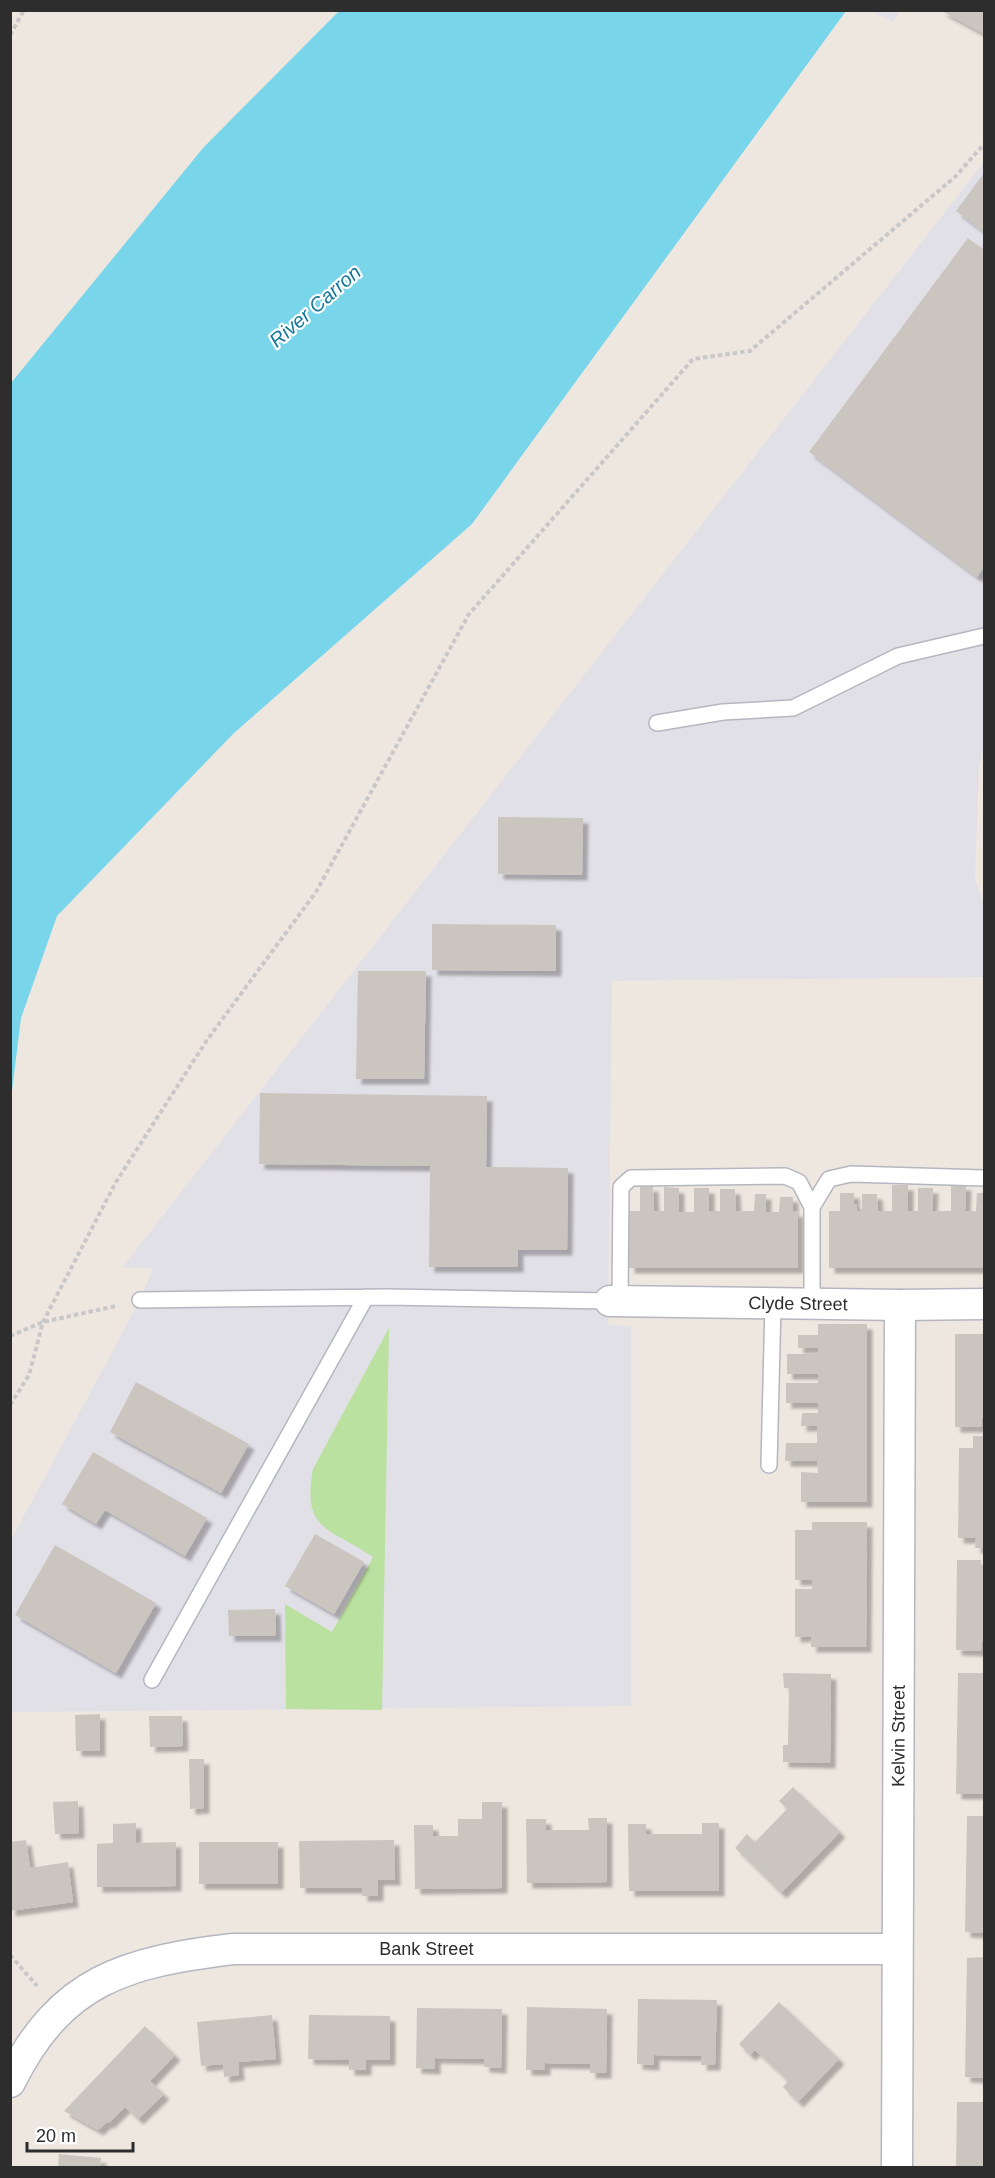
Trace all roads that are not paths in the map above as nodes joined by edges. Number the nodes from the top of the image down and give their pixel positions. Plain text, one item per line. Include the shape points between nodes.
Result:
1 (984, 636) edge
2 (657, 723) dead end
3 (984, 1178) edge
4 (812, 1207) junction
5 (366, 1297) junction
6 (141, 1300) road end
7 (615, 1301) junction
8 (773, 1304) junction
9 (812, 1304) junction
10 (984, 1304) edge
11 (900, 1305) junction
12 (769, 1465) dead end
13 (152, 1680) dead end
14 (896, 1949) junction
15 (10, 2082) edge
16 (897, 2168) edge

1 - 2 lane via 898,656 793,708 723,712
3 - 4 lane via 851,1174 829,1179
4 - 7 lane via 798,1182 785,1176 631,1178 621,1187
4 - 9 lane
5 - 6 lane
5 - 7 lane
5 - 13 lane
7 - 8 street, Clyde Street
8 - 9 street, Clyde Street
8 - 12 lane
9 - 11 street, Clyde Street
10 - 11 street, Clyde Street
11 - 14 street, Kelvin Street
14 - 15 street, Bank Street via 233,1949 180,1956 133,1967 92,1985 58,2010 25,2052
14 - 16 street, Kelvin Street

